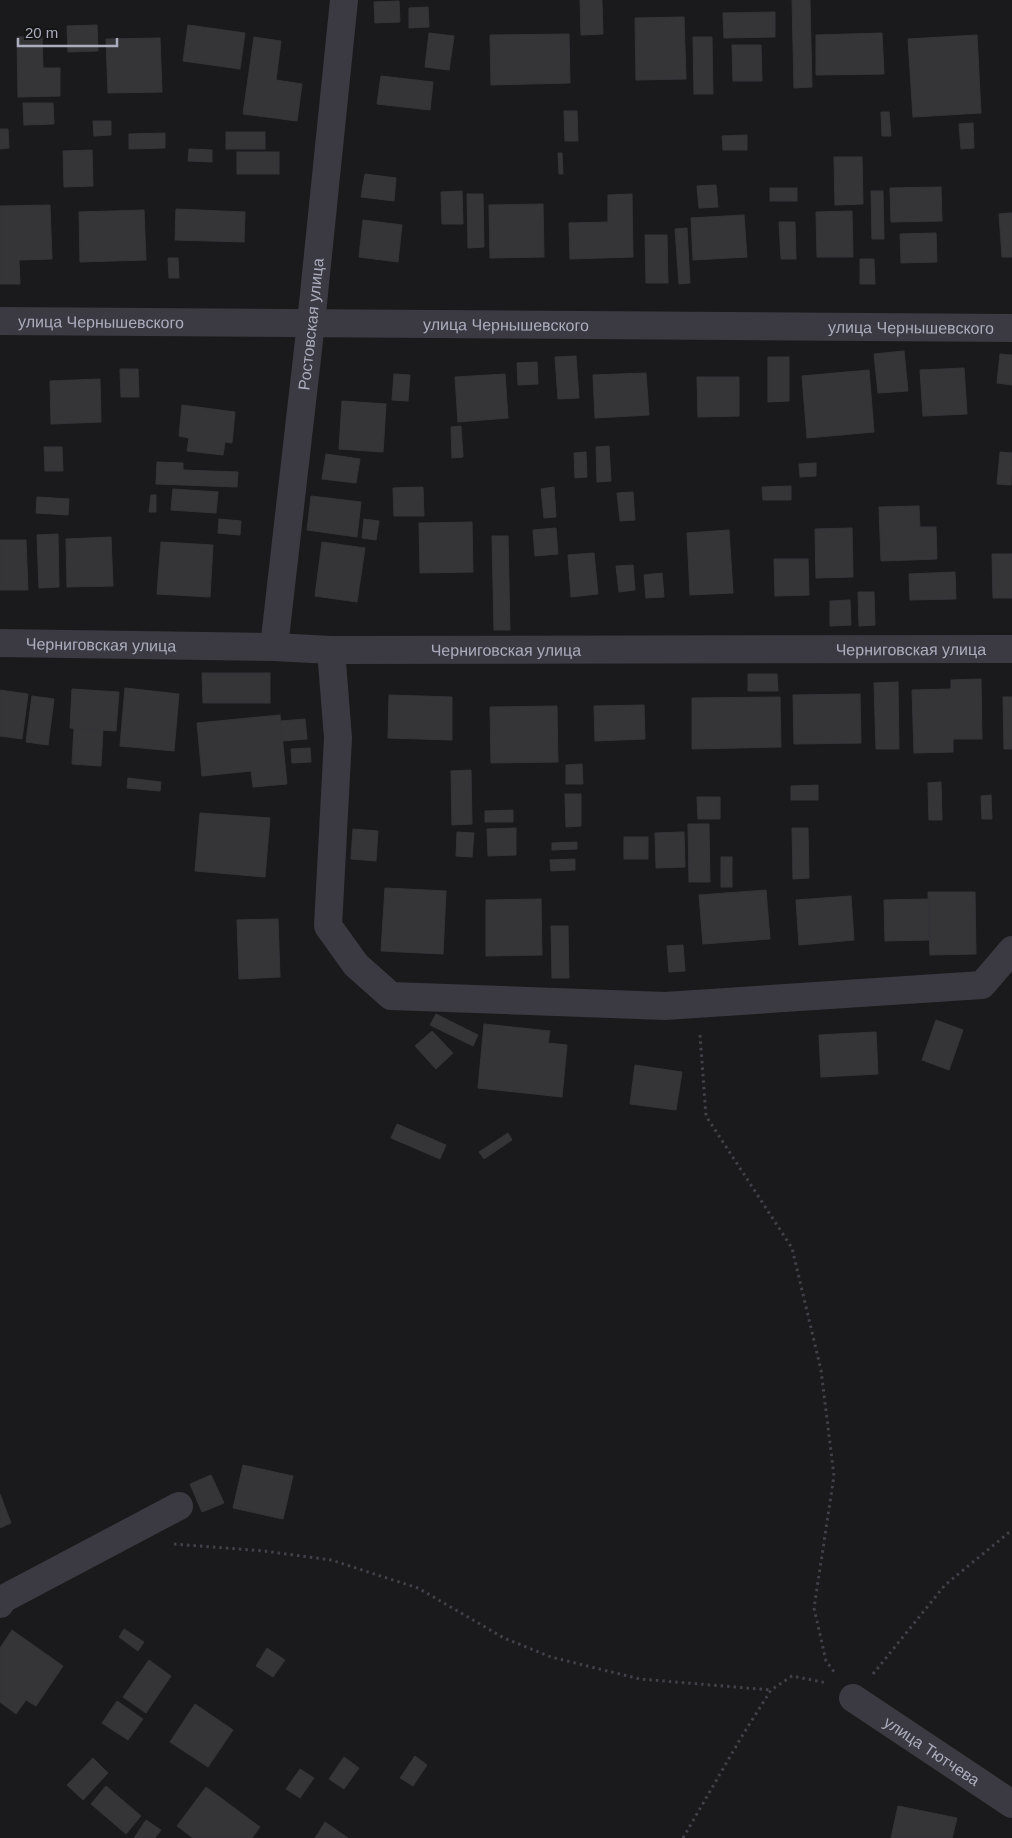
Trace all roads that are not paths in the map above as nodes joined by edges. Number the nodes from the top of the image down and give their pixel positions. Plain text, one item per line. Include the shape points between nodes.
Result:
1 (344, 0) edge
2 (0, 321) edge
3 (310, 323) junction
4 (1012, 328) edge
5 (0, 643) edge
6 (274, 647) junction
7 (1012, 649) edge
8 (331, 650) junction
9 (1012, 950) edge
10 (179, 1506) dead end
11 (0, 1604) edge
12 (853, 1698) road end
13 (1012, 1804) edge

1 - 3 street, Ростовская улица
2 - 3 street, улица Чернышевского
3 - 4 street, улица Чернышевского
3 - 6 street, Ростовская улица
5 - 6 street, Черниговская улица
6 - 8 street, Черниговская улица
7 - 8 street, Черниговская улица
8 - 9 street via 338,738 328,926 356,965 392,996 665,1006 982,985
10 - 11 street via 3,1599
12 - 13 street, улица Тютчева

